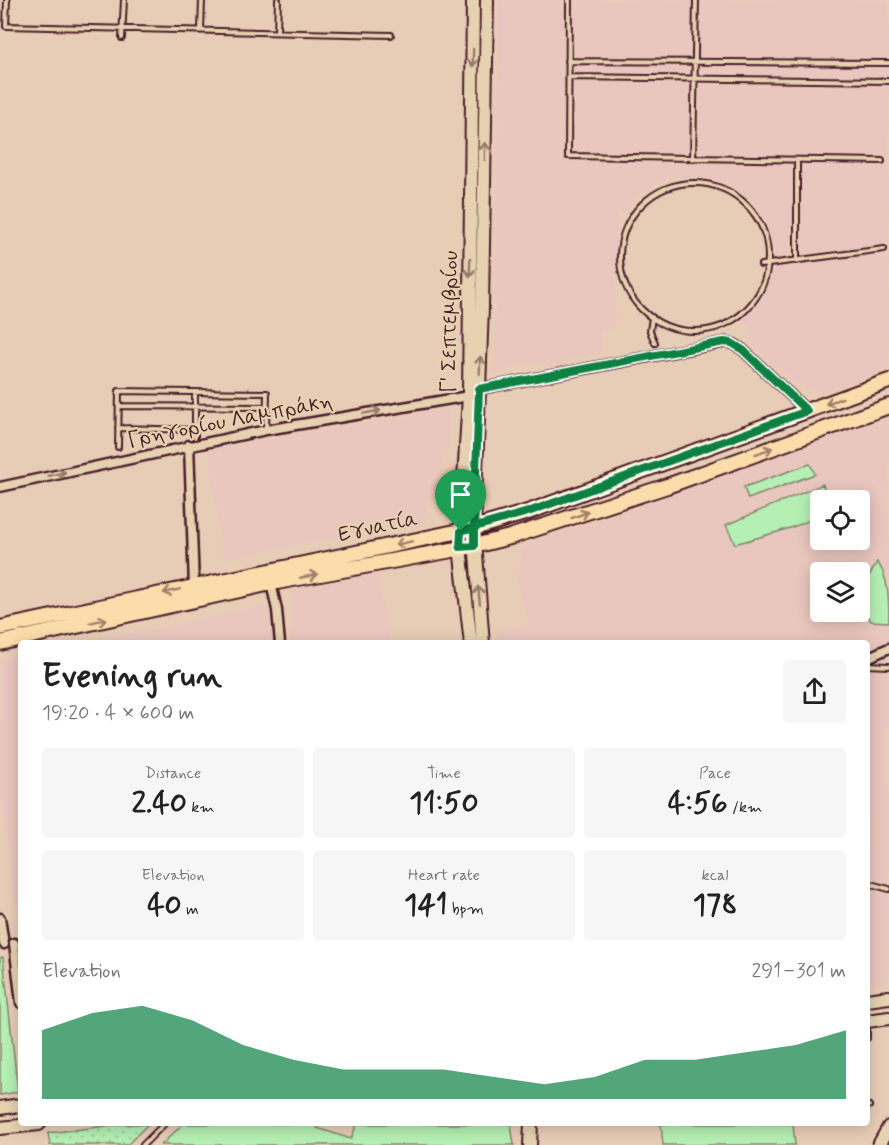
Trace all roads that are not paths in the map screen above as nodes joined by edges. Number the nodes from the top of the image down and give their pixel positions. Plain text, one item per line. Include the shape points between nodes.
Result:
1 (7, 0) edge
2 (124, 0) edge
3 (202, 0) edge
4 (278, 0) edge
5 (473, 0) edge
6 (487, 0) edge
7 (569, 0) edge
8 (696, 0) edge
9 (123, 29) junction
10 (201, 30) junction
11 (277, 32) junction
12 (391, 35) dead end
13 (122, 38) dead end
14 (568, 61) junction
15 (694, 63) junction
16 (889, 63) edge
17 (568, 77) junction
18 (694, 79) junction
19 (889, 81) edge
20 (693, 159) junction
21 (797, 160) junction
22 (882, 160) dead end
23 (477, 209) junction
24 (884, 249) dead end
25 (797, 261) junction
26 (767, 264) junction
27 (760, 265) dead end
28 (652, 317) junction
29 (655, 343) dead end
30 (889, 381) edge
31 (195, 392) junction
32 (474, 392) junction
33 (119, 406) junction
34 (195, 406) junction
35 (889, 406) edge
36 (266, 407) junction
37 (807, 411) junction
38 (118, 428) junction
39 (195, 430) junction
40 (266, 430) junction
41 (195, 437) dead end
42 (189, 445) junction
43 (118, 447) dead end
44 (0, 487) edge
45 (467, 530) junction
46 (467, 547) junction
47 (271, 584) junction
48 (194, 586) junction
49 (0, 628) edge
50 (280, 640) edge
51 (471, 640) edge
52 (482, 640) edge
53 (0, 643) edge
54 (889, 648) edge
55 (870, 657) edge
56 (870, 665) edge
57 (889, 666) edge
58 (870, 884) edge
59 (889, 889) edge
60 (0, 918) edge
61 (18, 942) edge
62 (2, 944) edge
63 (889, 997) edge
64 (870, 1000) edge
65 (889, 1018) edge
66 (870, 1021) edge
67 (18, 1105) edge
68 (1, 1108) edge
69 (20, 1126) edge
70 (162, 1126) edge
71 (525, 1126) edge
72 (531, 1126) edge
73 (889, 1127) edge
74 (2, 1128) edge
75 (530, 1142) edge
76 (143, 1145) edge
77 (879, 1145) edge

1 - 9 lane via 6,26
2 - 9 lane
3 - 10 lane
4 - 11 lane
5 -> 23 main road, Γ' Σεπτεμβρίου
23 -> 6 main road, Γ' Σεπτεμβρίου
7 - 14 lane
8 - 15 lane
9 - 10 lane
9 - 13 lane
10 - 11 lane
11 - 12 lane
14 - 15 lane
14 - 17 lane
15 - 16 lane
15 - 18 lane
17 - 18 lane
17 - 20 lane via 568,156
18 - 19 lane
18 - 20 lane
20 - 21 lane
21 - 22 lane
21 - 25 lane
23 - 32 main road, Γ' Σεπτεμβρίου
24 - 25 lane
25 - 26 lane
26 - 27 lane
26 - 28 lane via 754,299 726,323 689,330
26 - 28 lane via 761,226 736,196 701,183 663,190 634,214 621,250 627,288
28 - 29 lane via 650,331
30 -> 37 main road, Εγνατία
31 - 33 lane via 119,391
31 - 34 lane
31 - 36 lane via 267,393
32 - 37 street, Γρηγορίου Λαμπράκη via 724,342 743,350
40 -> 32 street, Γρηγορίου Λαμπράκη
32 - 45 main road, Γ' Σεπτεμβρίου
33 - 34 lane
33 - 38 lane
34 - 36 lane
34 - 39 lane
46 -> 35 main road, Εγνατία via 561,522
36 - 40 lane
37 - 45 main road, Εγνατία via 528,512
38 - 39 lane
38 - 43 lane
39 - 41 lane
40 - 42 street, Γρηγορίου Λαμπράκη
44 -> 42 street, Γρηγορίου Λαμπράκη
42 - 48 street
45 - 46 main road, Γ' Σεπτεμβρίου
45 -> 48 main road, Εγνατία
47 -> 46 main road, Εγνατία
46 - 51 main road, Γ' Σεπτεμβρίου
52 -> 46 main road, Γ' Σεπτεμβρίου
47 - 50 street
53 -> 47 main road, Εγνατία
48 -> 49 main road, Εγνατία
54 - 55 street
56 - 57 lane
58 - 59 lane
60 - 62 street
61 - 62 street
63 - 64 main road
65 - 66 main road
67 - 68 main road
68 - 74 main road
69 - 74 main road
70 - 76 lane
71 - 75 main road
72 - 75 main road
73 - 77 main road

